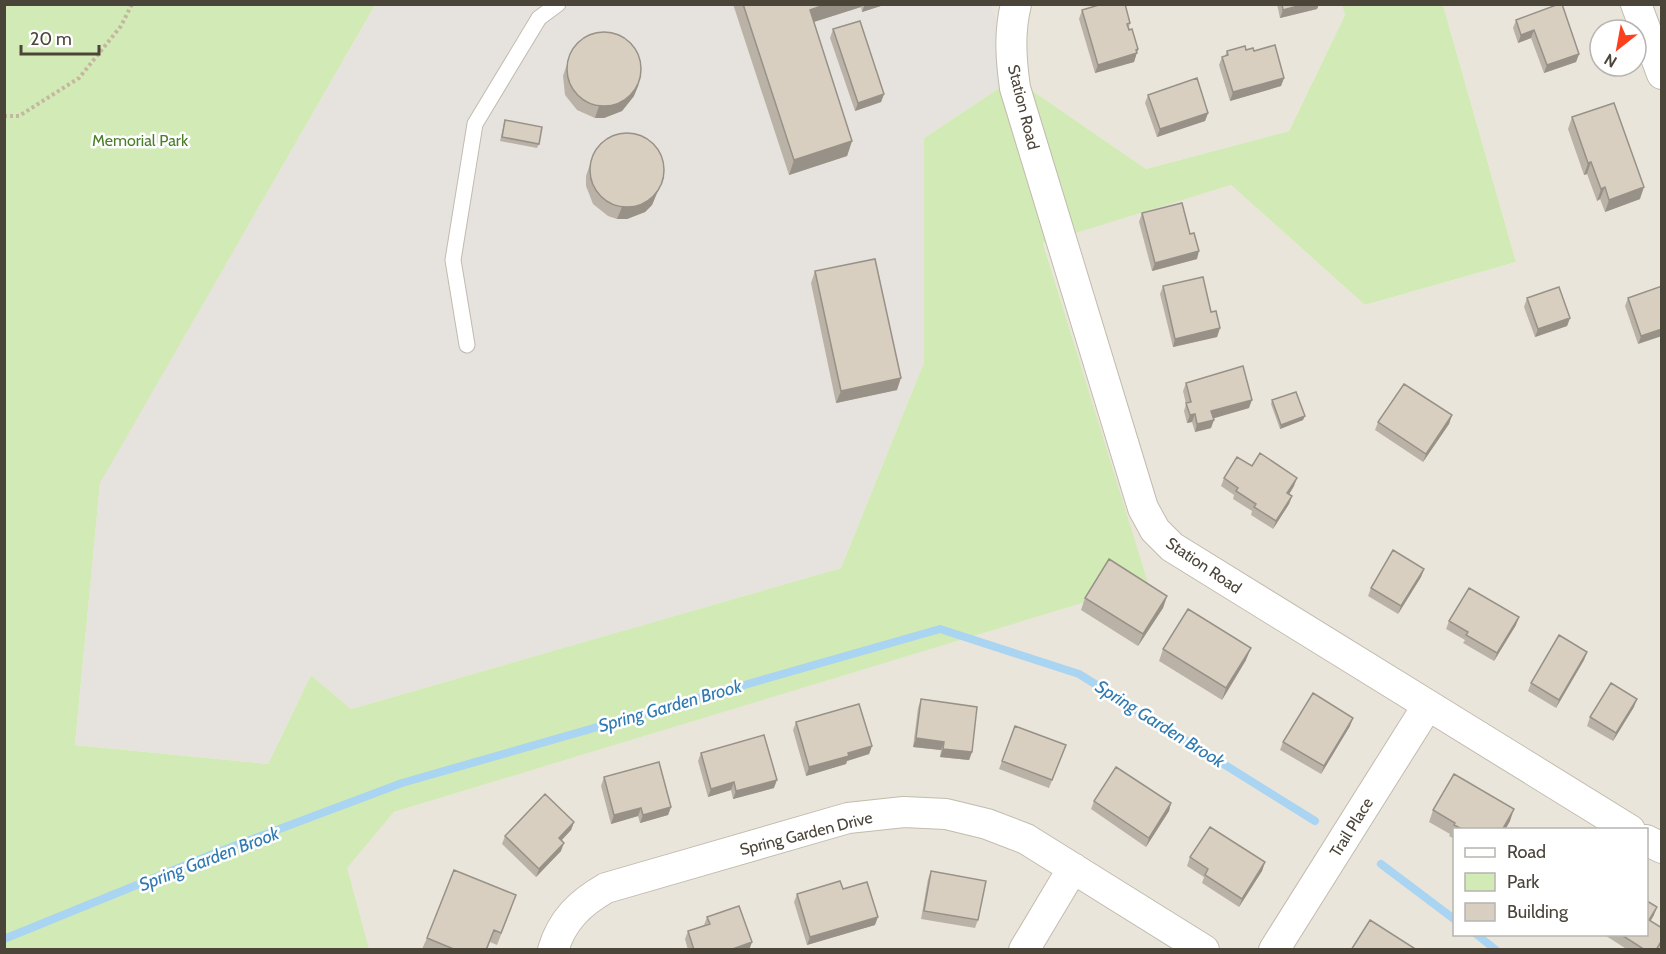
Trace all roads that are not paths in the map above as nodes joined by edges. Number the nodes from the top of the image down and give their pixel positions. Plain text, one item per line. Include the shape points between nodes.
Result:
1 (558, 4) edge
2 (1016, 4) edge
3 (1636, 4) edge
4 (1662, 74) edge
5 (467, 345) dead end
6 (1428, 705) junction
7 (1627, 828) edge
8 (1648, 841) edge
9 (1662, 848) edge
10 (1073, 868) junction
11 (553, 950) edge
12 (1024, 950) edge
13 (1204, 950) edge
14 (1275, 950) edge

1 - 5 lane via 539,18 475,124 453,260
2 - 6 street, Station Road via 1011,25 1015,88 1143,508 1155,530 1172,547
3 - 4 street
6 - 7 street, Station Road
6 - 14 street, Trail Place
8 - 9 street
10 - 11 street, Spring Garden Drive via 1026,839 987,824 936,814 863,816 606,888 569,917
10 - 12 street
10 - 13 street, Spring Garden Drive

